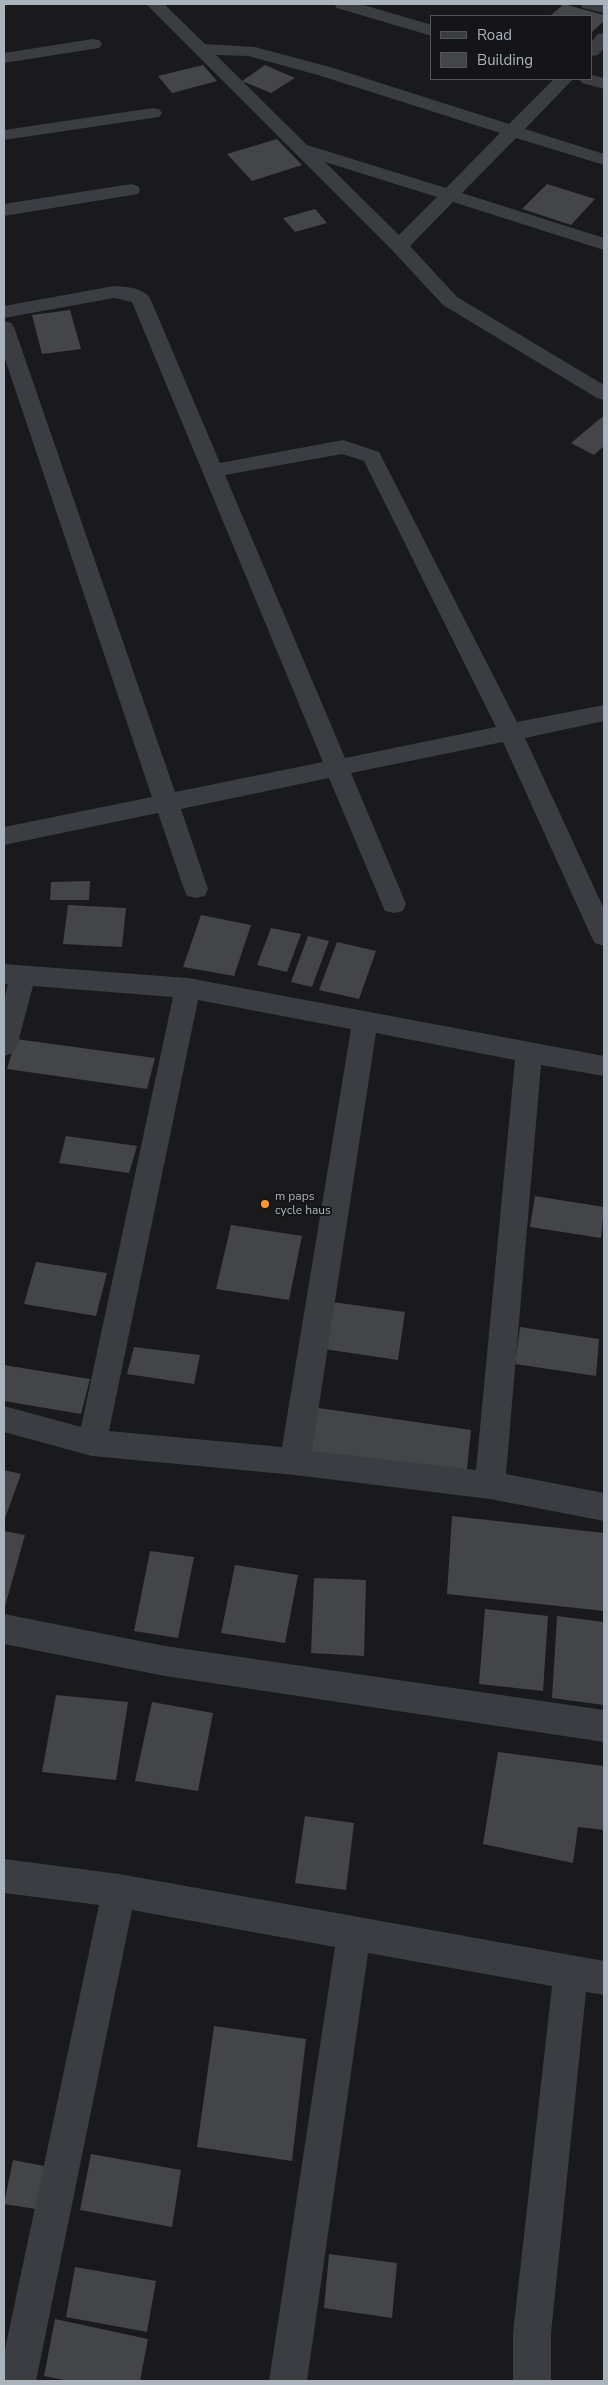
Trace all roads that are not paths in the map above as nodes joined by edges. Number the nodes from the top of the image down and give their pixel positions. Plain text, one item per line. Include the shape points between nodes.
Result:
1 (155, 4) edge
2 (343, 4) edge
3 (589, 4) edge
4 (604, 8) edge
5 (430, 30) edge
6 (604, 38) edge
7 (92, 44) dead end
8 (200, 48) junction
9 (593, 49) edge
10 (4, 58) edge
11 (563, 80) edge
12 (591, 80) edge
13 (604, 84) edge
14 (154, 113) dead end
15 (512, 132) junction
16 (4, 135) edge
17 (299, 148) junction
18 (604, 160) edge
19 (131, 190) dead end
20 (449, 195) junction
21 (4, 210) edge
22 (604, 244) edge
23 (399, 246) junction
24 (4, 312) edge
25 (4, 327) edge
26 (600, 386) edge
27 (212, 471) junction
28 (604, 713) edge
29 (511, 733) junction
30 (337, 768) junction
31 (165, 803) junction
32 (4, 836) edge
33 (196, 889) dead end
34 (394, 904) dead end
35 (604, 936) edge
36 (14, 974) edge
37 (188, 988) junction
38 (365, 1020) junction
39 (4, 1046) edge
40 (529, 1053) junction
41 (604, 1066) edge
42 (4, 1419) edge
43 (92, 1443) junction
44 (294, 1462) junction
45 (490, 1485) junction
46 (604, 1507) edge
47 (4, 1629) edge
48 (604, 1726) edge
49 (4, 1876) edge
50 (119, 1891) junction
51 (354, 1932) junction
52 (588, 1975) edge
53 (17, 2381) edge
54 (288, 2381) edge
55 (532, 2381) edge

1 - 8 street
2 - 5 street
3 - 4 street
6 - 9 street
7 - 10 street
8 - 15 street via 249,51 324,71
8 - 17 street
11 - 15 street
12 - 13 street
14 - 16 street
15 - 18 street
15 - 20 street
17 - 20 street
17 - 23 street
19 - 21 street
20 - 22 street
20 - 23 street
23 - 26 street via 450,300
24 - 27 street via 114,292 140,298
25 - 31 street
27 - 29 street via 344,447 372,457
27 - 30 street
28 - 29 street
29 - 30 street
29 - 35 street
30 - 31 street
30 - 34 street
31 - 32 street
31 - 33 street
36 - 37 street
36 - 39 street
37 - 38 street
37 - 43 street
38 - 40 street
38 - 44 street
40 - 41 street
40 - 45 street
42 - 43 street
43 - 44 street
44 - 45 street
45 - 46 street
47 - 48 street via 165,1661
49 - 50 street
50 - 51 street
50 - 53 street
51 - 52 street
51 - 54 street
52 - 55 street via 532,2333

